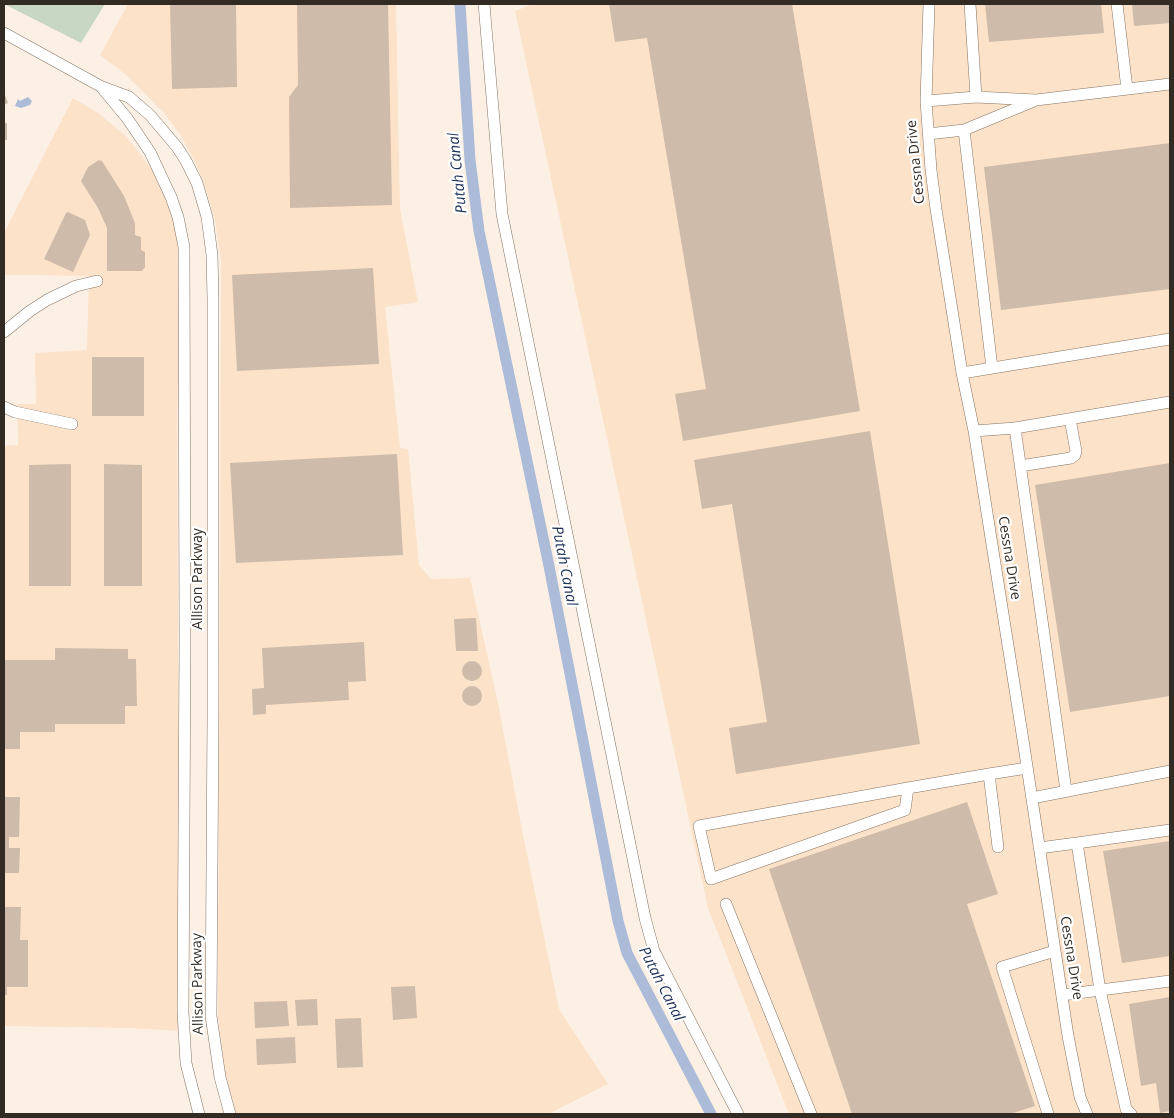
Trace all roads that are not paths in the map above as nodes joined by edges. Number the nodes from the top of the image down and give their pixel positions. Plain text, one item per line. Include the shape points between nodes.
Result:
1 (484, 4) edge
2 (929, 4) edge
3 (970, 4) edge
4 (1117, 4) edge
5 (4, 34) edge
6 (1170, 84) edge
7 (102, 87) junction
8 (1127, 89) junction
9 (976, 97) junction
10 (1036, 100) junction
11 (926, 101) junction
12 (964, 130) junction
13 (928, 134) junction
14 (98, 282) dead end
15 (4, 332) edge
16 (1170, 338) edge
17 (992, 368) junction
18 (962, 373) junction
19 (1170, 402) edge
20 (4, 407) edge
21 (1070, 419) junction
22 (72, 424) dead end
23 (1015, 428) junction
24 (974, 431) junction
25 (1020, 466) junction
26 (1027, 768) junction
27 (1170, 771) edge
28 (989, 774) junction
29 (908, 788) junction
30 (1066, 791) junction
31 (1032, 798) junction
32 (1170, 830) edge
33 (1077, 843) junction
34 (998, 847) dead end
35 (1040, 848) junction
36 (726, 904) dead end
37 (1055, 951) junction
38 (1170, 981) edge
39 (1100, 990) junction
40 (1062, 994) junction
41 (199, 1114) edge
42 (230, 1114) edge
43 (738, 1114) edge
44 (811, 1114) edge
45 (1048, 1114) edge
46 (1087, 1114) edge
47 (1131, 1114) edge

1 - 43 street via 502,214 645,918 654,950
2 - 11 street, Cessna Drive
3 - 9 street
4 - 8 street
5 - 7 street, Allison Parkway
6 - 8 street
7 - 41 street, Allison Parkway via 150,152 171,197 184,247 182,992 186,1063
7 - 42 street, Allison Parkway via 129,97 178,147 197,183 207,217 212,255 211,1016 220,1077
8 - 10 street
9 - 10 street
9 - 11 street
10 - 12 street
11 - 13 street, Cessna Drive
12 - 13 street
12 - 17 street
13 - 18 street, Cessna Drive via 936,209
14 - 15 street via 76,286 48,300
16 - 17 street
17 - 18 street
18 - 24 street, Cessna Drive
19 - 21 street
20 - 22 street
21 - 23 street
21 - 25 street via 1075,455
23 - 24 street
23 - 25 street
24 - 26 street, Cessna Drive
25 - 30 street
26 - 28 street
26 - 31 street, Cessna Drive
27 - 30 street
28 - 29 street
28 - 34 street
29 - 29 street via 699,826 711,879 906,810
30 - 31 street
31 - 35 street, Cessna Drive
32 - 33 street
33 - 35 street
33 - 39 street
35 - 37 street, Cessna Drive
36 - 44 street
37 - 40 street, Cessna Drive
37 - 45 street via 1002,967
38 - 39 street
39 - 40 street
39 - 47 street via 1126,1109
40 - 46 street, Cessna Drive via 1075,1075

